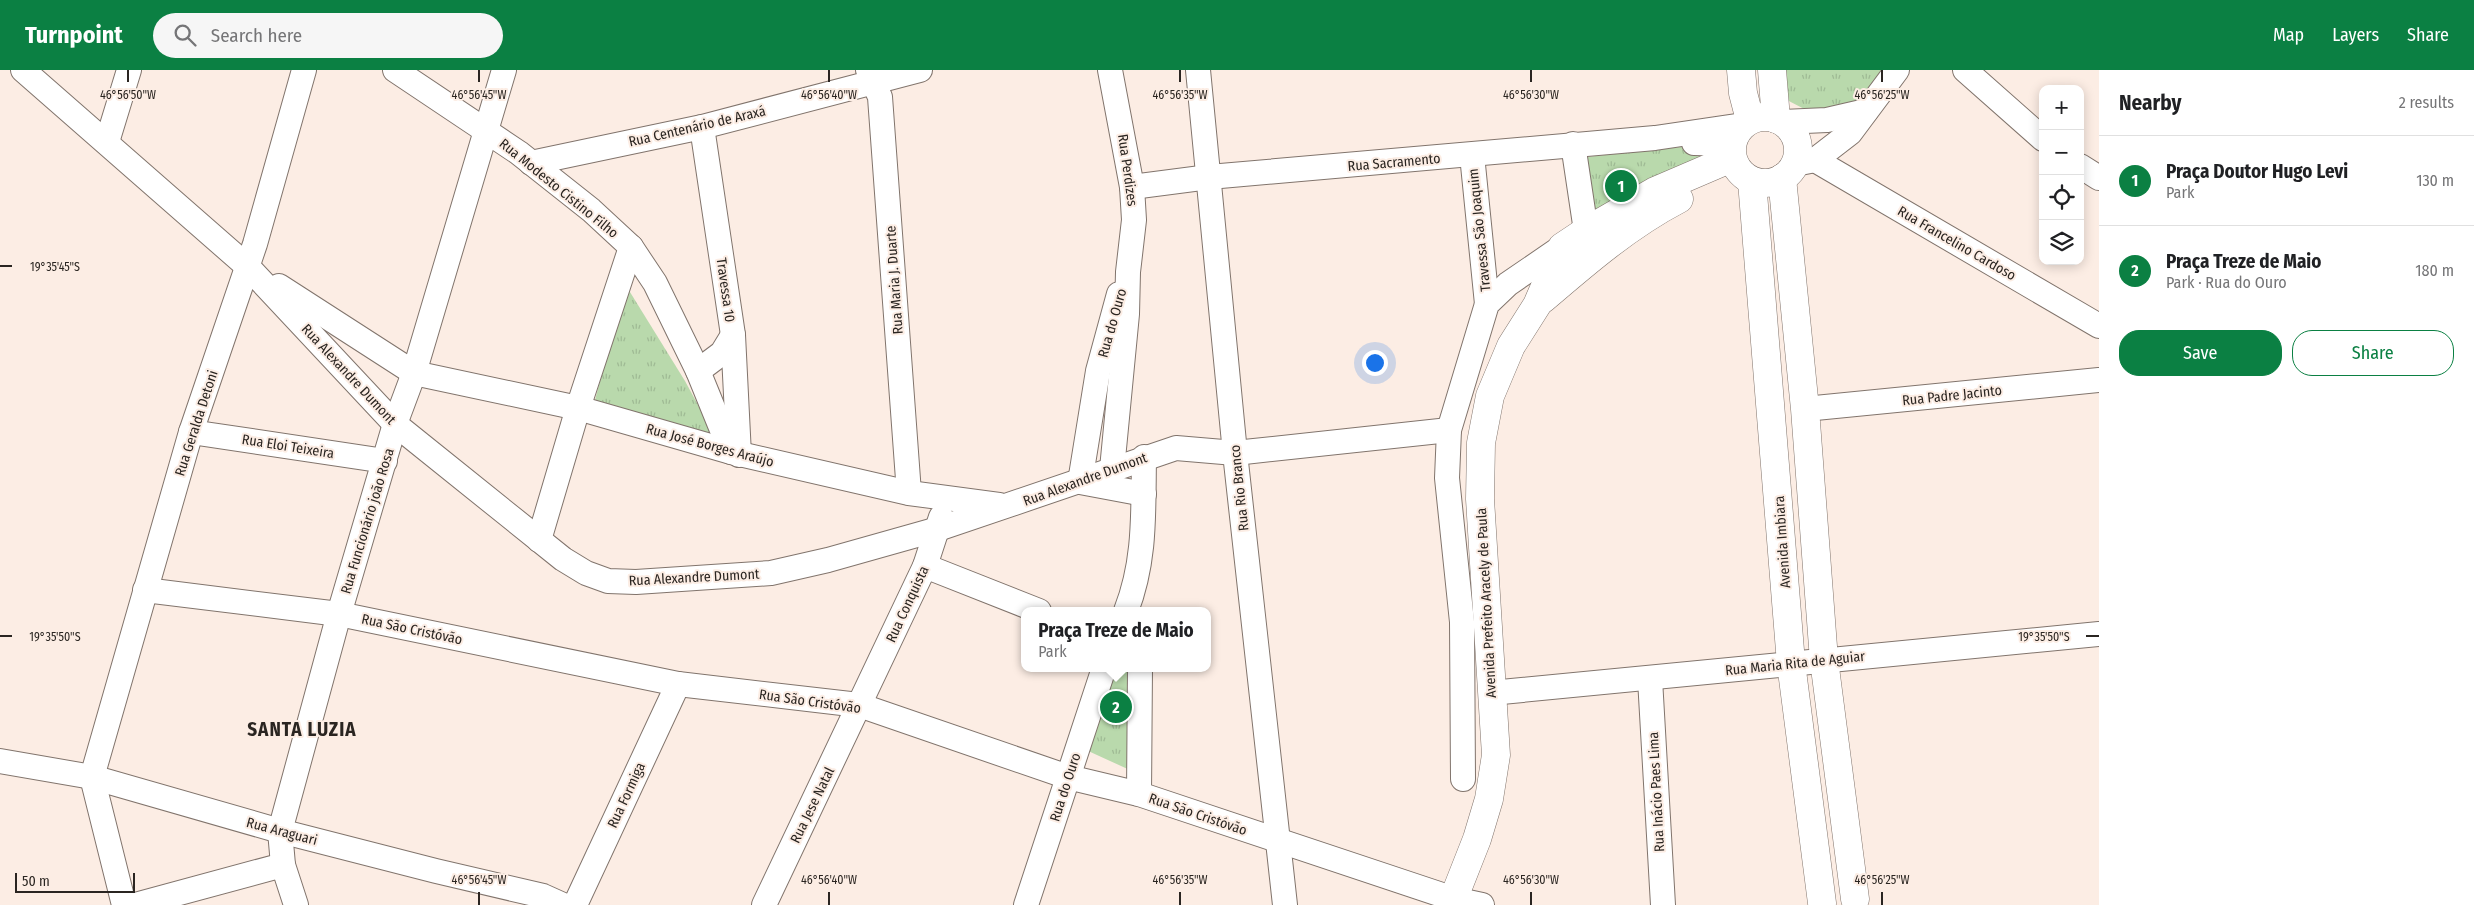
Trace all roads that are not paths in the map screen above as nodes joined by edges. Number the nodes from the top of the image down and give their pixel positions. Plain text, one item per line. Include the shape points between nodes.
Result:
1 (23, 70) edge
2 (130, 70) edge
3 (304, 70) edge
4 (395, 70) edge
5 (504, 70) edge
6 (920, 70) edge
7 (1110, 70) edge
8 (1198, 70) edge
9 (1741, 70) edge
10 (1772, 70) edge
11 (1897, 70) edge
12 (1965, 70) edge
13 (871, 75) edge
14 (1866, 111) junction
15 (702, 127) junction
16 (486, 131) junction
17 (2039, 135) edge
18 (107, 142) junction
19 (1751, 142) junction
20 (1573, 144) junction
21 (1472, 156) junction
22 (532, 163) junction
23 (1797, 168) junction
24 (2084, 169) edge
25 (1208, 177) junction
26 (2099, 178) edge
27 (1132, 187) junction
28 (1658, 199) junction
29 (1586, 231) junction
30 (631, 247) junction
31 (1562, 247) junction
32 (248, 267) junction
33 (1128, 272) junction
34 (1487, 304) junction
35 (1537, 305) junction
36 (2099, 326) edge
37 (733, 335) junction
38 (698, 371) junction
39 (414, 374) junction
40 (2099, 380) edge
41 (578, 408) junction
42 (1805, 409) junction
43 (395, 424) junction
44 (1450, 430) junction
45 (191, 432) junction
46 (735, 453) junction
47 (1235, 454) junction
48 (1144, 457) junction
49 (385, 461) junction
50 (1112, 469) junction
51 (1080, 482) junction
52 (909, 493) junction
53 (1144, 494) junction
54 (947, 499) junction
55 (1008, 506) junction
56 (938, 529) junction
57 (539, 540) junction
58 (925, 566) junction
59 (145, 590) junction
60 (1029, 607) edge
61 (1128, 607) edge
62 (339, 614) junction
63 (2099, 634) edge
64 (1824, 660) junction
65 (1790, 663) junction
66 (1103, 672) edge
67 (1140, 672) edge
68 (1650, 679) junction
69 (678, 684) junction
70 (1491, 693) junction
71 (859, 705) junction
72 (0, 761) edge
73 (92, 777) junction
74 (1068, 777) junction
75 (1463, 780) dead end
76 (1139, 794) junction
77 (280, 831) junction
78 (1278, 842) junction
79 (283, 865) junction
80 (1452, 902) edge
81 (1859, 902) edge
82 (1821, 904) edge
83 (124, 905) edge
84 (135, 905) edge
85 (296, 905) edge
86 (563, 905) edge
87 (575, 905) edge
88 (764, 905) edge
89 (1026, 905) edge
90 (1284, 905) edge
91 (1482, 905) edge
92 (1662, 905) edge

1 - 18 street, Rua Alexandre Dumont
2 - 18 street
3 - 32 street, Rua Geralda Detoni
4 - 16 street, Rua Modesto Cistino Filho
5 - 16 street, Rua Funcionário joão Rosa
6 - 13 street, Rua Centenário de Araxá
7 - 27 street, Rua Perdizes
8 - 25 street, Rua Rio Branco
9 - 19 main road, Avenida Imbiara
10 - 19 main road, Avenida Imbiara
11 - 14 street
12 - 17 street
13 - 15 street, Rua Centenário de Araxá
13 - 52 street, Rua Maria J. Duarte via 880,96
14 - 19 street, Rua Sacramento
14 - 23 street via 1850,133
15 - 22 street, Rua Centenário de Araxá
15 - 37 street, Travessa 10
16 - 22 street, Rua Modesto Cistino Filho
16 - 39 street, Rua Funcionário joão Rosa
18 - 32 street, Rua Alexandre Dumont
19 - 20 street, Rua Sacramento via 1655,138
19 - 23 main road via 1767,183
19 - 23 main road via 1796,136
19 - 28 main road, Avenida Prefeito Aracely de Paula
19 - 65 main road, Avenida Imbiara
20 - 21 street, Rua Sacramento
20 - 29 street
21 - 25 street, Rua Sacramento
21 - 34 street, Travessa São Joaquim
22 - 30 street, Rua Modesto Cistino Filho
23 - 36 street, Rua Francelino Cardoso
23 - 42 main road
24 - 26 street
25 - 27 street, Rua Sacramento
25 - 47 street, Rua Rio Branco
27 - 33 street, Rua Perdizes via 1134,220
28 - 29 main road, Avenida Prefeito Aracely de Paula
28 - 35 main road, Avenida Prefeito Aracely de Paula
29 - 31 main road, Avenida Prefeito Aracely de Paula
30 - 38 street, Rua Modesto Cistino Filho via 654,283
30 - 41 street
31 - 34 street, Avenida Prefeito Aracely de Paula via 1508,284
31 - 35 main road, Avenida Prefeito Aracely de Paula
32 - 39 street
32 - 43 street, Rua Alexandre Dumont
32 - 45 street, Rua Geralda Detoni
33 - 50 street, Rua do Ouro
33 - 51 street, Rua do Ouro via 1105,342
34 - 44 street, Avenida Prefeito Aracely de Paula
35 - 70 main road, Avenida Prefeito Aracely de Paula via 1511,346 1490,396 1481,442 1480,499
37 - 38 street via 722,353
37 - 46 street, Travessa 10
38 - 46 street, Rua Modesto Cistino Filho
39 - 41 street, Rua José Borges Araújo
39 - 43 street, Rua Funcionário joão Rosa
40 - 42 street, Rua Padre Jacinto
41 - 46 street, Rua José Borges Araújo
41 - 57 street
42 - 64 main road
43 - 49 street, Rua Funcionário joão Rosa
43 - 57 street, Rua Alexandre Dumont
44 - 47 street, Rua Alexandre Dumont
44 - 75 street, Avenida Prefeito Aracely de Paula via 1448,478 1462,622
45 - 49 street, Rua Eloi Teixeira
45 - 59 street, Rua Geralda Detoni
46 - 52 street, Rua José Borges Araújo
47 - 48 street, Rua Alexandre Dumont via 1176,448
47 - 78 street, Rua Rio Branco
48 - 50 street, Rua Alexandre Dumont
48 - 53 street
49 - 62 street, Rua Funcionário joão Rosa
50 - 51 street, Rua Alexandre Dumont
51 - 53 street
51 - 55 street, Rua Alexandre Dumont
52 - 54 street, Rua José Borges Araújo
53 - 61 street via 1141,557
54 - 55 street, Rua José Borges Araújo
54 - 56 street, Rua Conquista
55 - 56 street, Rua Alexandre Dumont
56 - 57 street, Rua Alexandre Dumont via 771,573 636,582 608,581 586,573
56 - 58 street, Rua Conquista
58 - 60 street
58 - 71 street, Rua Conquista
59 - 62 street, Rua São Cristóvão
59 - 73 street, Rua Geralda Detoni
62 - 69 street, Rua São Cristóvão
62 - 77 street, Rua Funcionário joão Rosa
63 - 64 street, Rua Maria Rita de Aguiar
64 - 65 street, Rua Maria Rita de Aguiar
64 - 81 main road
65 - 68 street, Rua Maria Rita de Aguiar
65 - 82 main road, Avenida Imbiara
66 - 74 street, Rua do Ouro
67 - 76 street
68 - 70 street, Rua Maria Rita de Aguiar
68 - 92 street, Rua Inácio Paes Lima
69 - 71 street, Rua São Cristóvão
69 - 87 street, Rua Formiga
70 - 80 main road, Avenida Prefeito Aracely de Paula via 1496,755 1489,799
71 - 74 street, Rua São Cristóvão
71 - 88 street, Rua Jese Natal
72 - 73 street, Rua Araguari
73 - 77 street, Rua Araguari
73 - 83 street
74 - 76 street, Rua São Cristóvão
74 - 89 street, Rua do Ouro
76 - 78 street, Rua São Cristóvão
77 - 79 street
77 - 86 street, Rua Araguari via 543,896
78 - 80 street, Rua São Cristóvão
78 - 90 street, Rua Rio Branco
79 - 84 street
79 - 85 street
80 - 91 street, Rua São Cristóvão
81 - 82 main road via 1838,895

